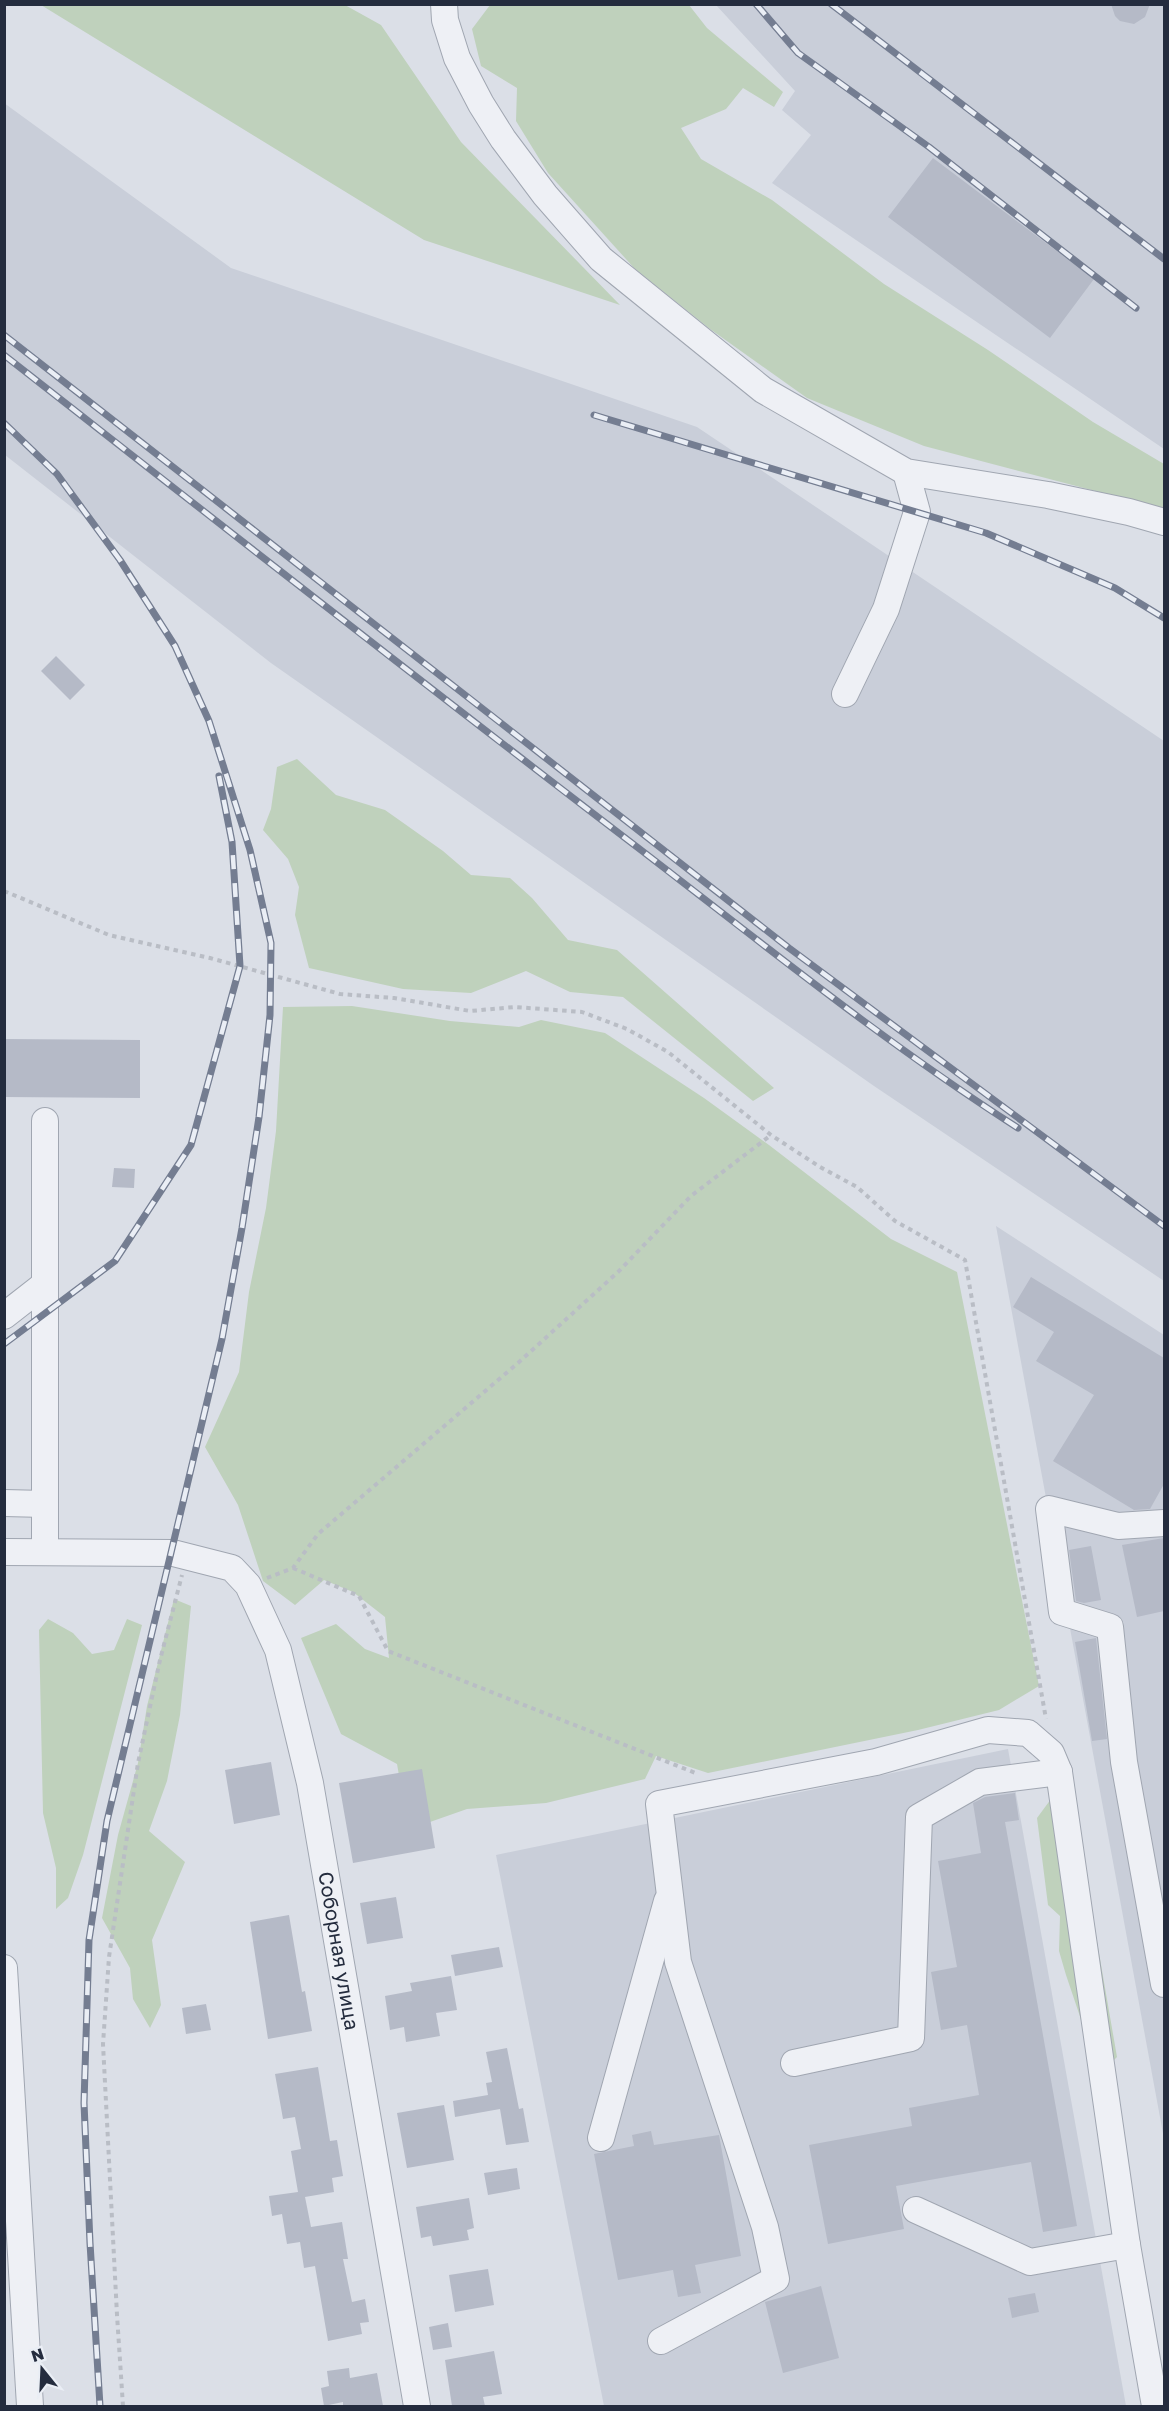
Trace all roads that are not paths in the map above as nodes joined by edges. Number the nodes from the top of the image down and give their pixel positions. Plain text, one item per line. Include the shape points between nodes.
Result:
1 (444, 4) edge
2 (906, 472) junction
3 (1164, 522) edge
4 (845, 694) dead end
5 (45, 1121) dead end
6 (45, 1284) junction
7 (4, 1316) edge
8 (4, 1503) edge
9 (45, 1504) junction
10 (1164, 1523) edge
11 (4, 1552) edge
12 (45, 1552) junction
13 (1059, 1772) junction
14 (670, 1889) junction
15 (4, 1968) edge
16 (1164, 1984) edge
17 (794, 2063) dead end
18 (601, 2138) dead end
19 (915, 2210) dead end
20 (1127, 2246) junction
21 (661, 2341) dead end
22 (29, 2406) edge
23 (417, 2406) edge
24 (1155, 2406) edge

1 - 2 street via 457,58 480,104 545,195 601,259 763,390
2 - 3 street via 1048,495
2 - 4 street via 916,512 886,609
5 - 6 street
6 - 7 street
6 - 9 street
8 - 9 street
9 - 12 street
10 - 16 street via 1118,1526 1049,1509 1062,1612 1110,1627 1124,1762
11 - 12 street, Соборная улица
12 - 23 street, Соборная улица via 180,1554 232,1568 248,1585 278,1650 310,1783
13 - 14 street via 1051,1753 1028,1733 988,1730 876,1762 659,1804
13 - 17 street via 980,1782 919,1817 911,2038
13 - 20 street
14 - 18 street
14 - 21 street via 678,1962 765,2227 776,2279
15 - 22 street
19 - 20 street via 1030,2262
20 - 24 street

